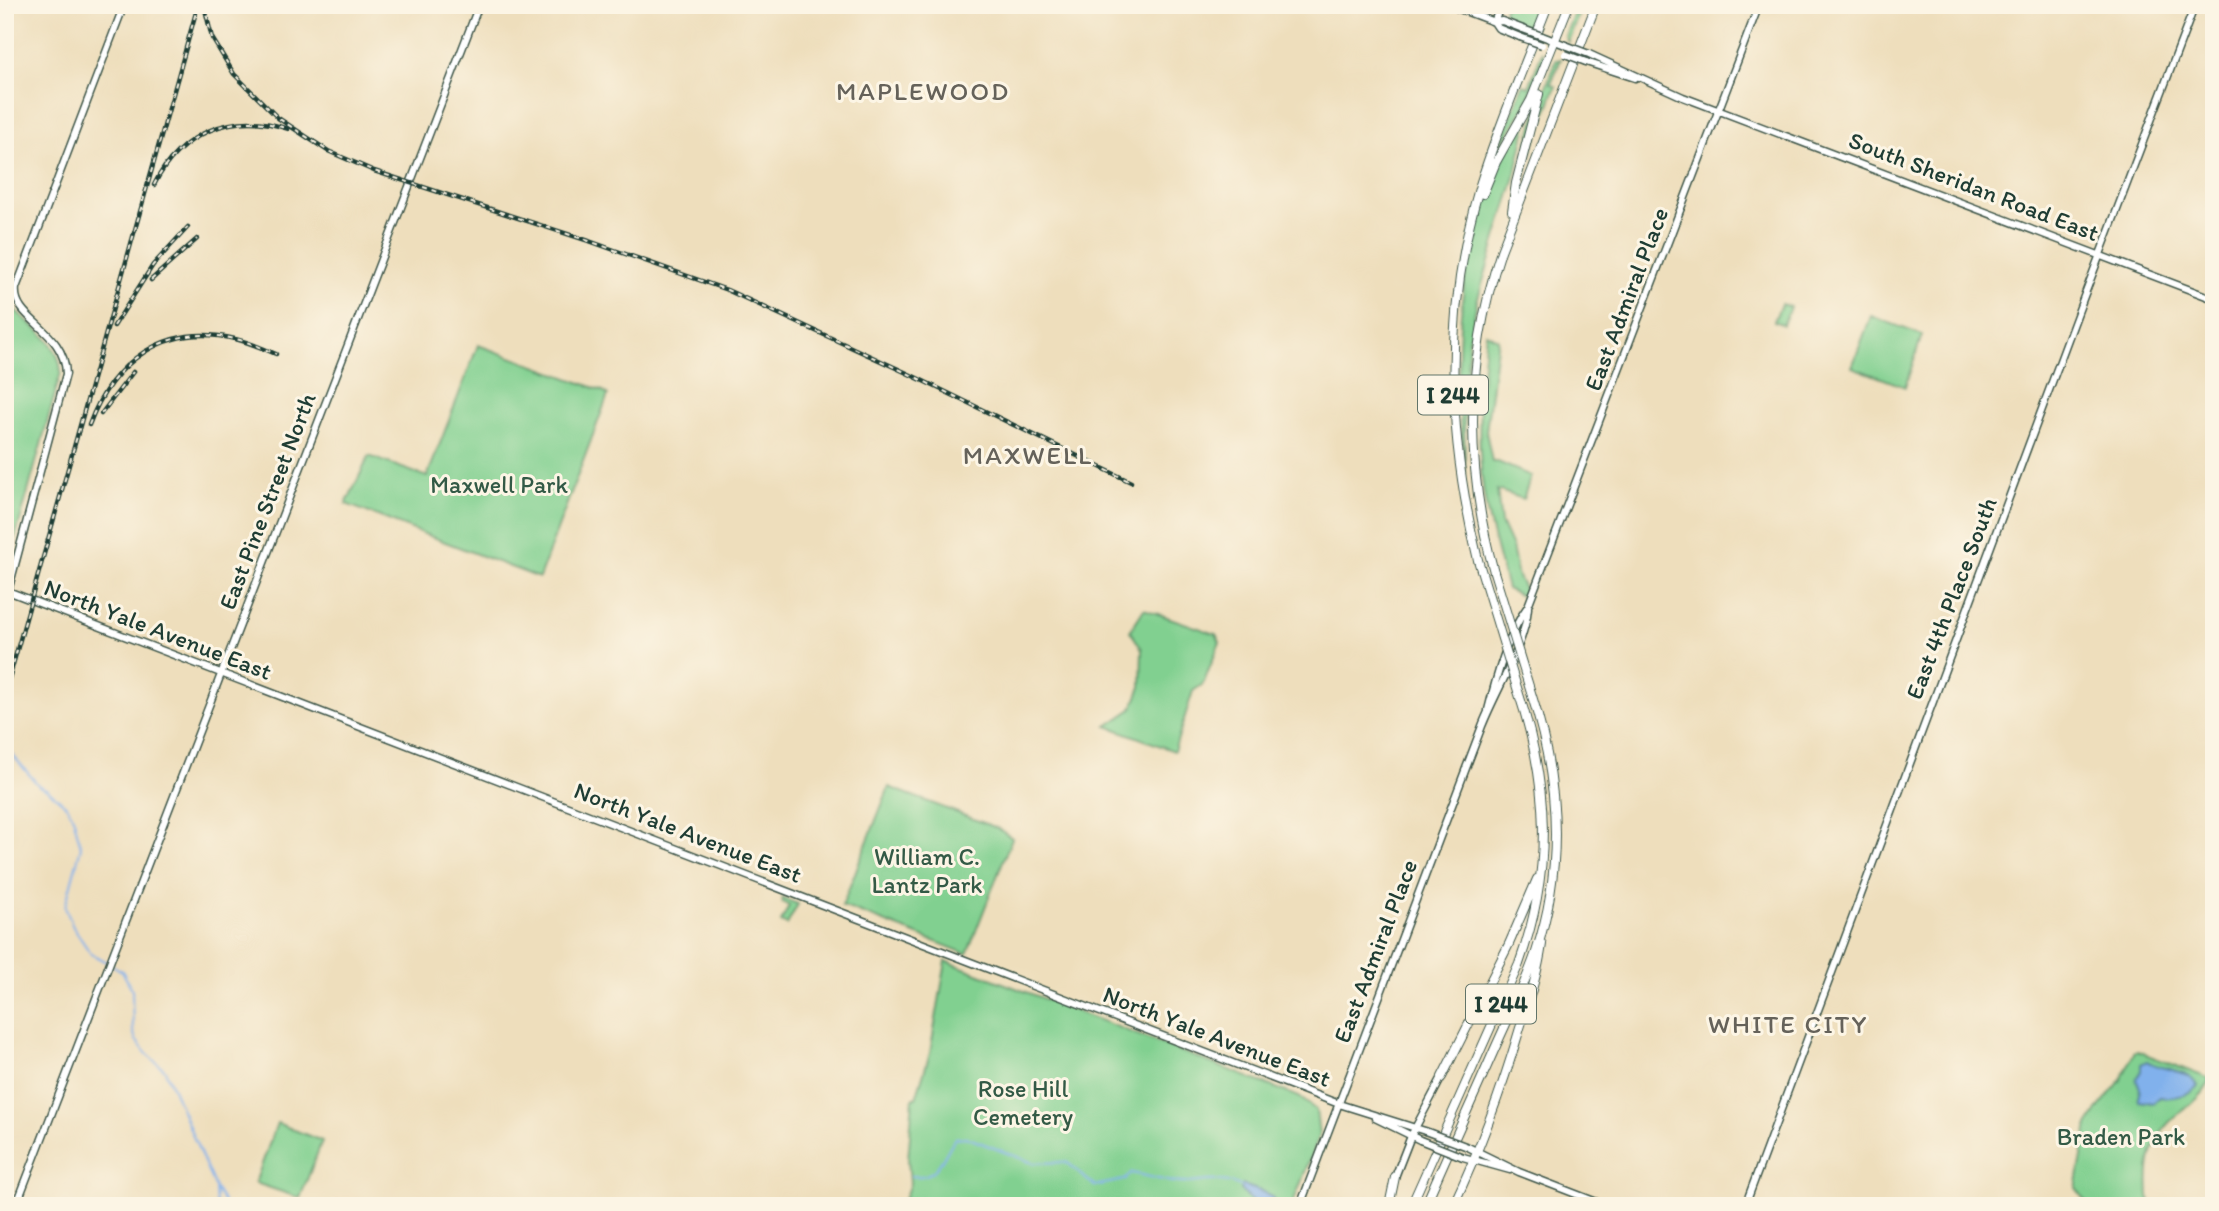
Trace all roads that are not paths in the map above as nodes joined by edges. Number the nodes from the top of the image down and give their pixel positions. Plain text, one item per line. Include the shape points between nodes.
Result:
1 (124, 5) edge
2 (479, 5) edge
3 (1449, 5) edge
4 (1501, 5) edge
5 (1548, 5) edge
6 (1571, 5) edge
7 (1596, 5) edge
8 (1759, 5) edge
9 (2195, 5) edge
10 (1494, 22) junction
11 (1558, 45) junction
12 (1644, 80) junction
13 (1719, 110) junction
14 (1510, 224) junction
15 (1469, 229) junction
16 (2100, 256) junction
17 (2214, 299) edge
18 (6, 590) edge
19 (221, 673) junction
20 (1541, 870) junction
21 (1547, 910) junction
22 (1442, 1077) joint
23 (1339, 1104) junction
24 (1371, 1116) junction
25 (1416, 1128) junction
26 (1411, 1136) junction
27 (1477, 1151) junction
28 (1474, 1160) junction
29 (1519, 1172) junction
30 (1395, 1177) joint
31 (16, 1206) edge
32 (1300, 1206) edge
33 (1389, 1206) edge
34 (1411, 1206) edge
35 (1425, 1206) edge
36 (1452, 1206) edge
37 (1607, 1206) edge
38 (1745, 1206) edge

1 - 18 main road via 15,292 18,305 54,339 66,373
2 - 19 main road, East Pine Street North
3 - 10 main road
4 - 10 main road
5 - 15 highway, I 244 via 1488,163
6 - 11 highway
7 - 14 highway, I 244
8 - 13 main road, East Admiral Place
9 - 16 main road, East 4th Place South
10 - 11 main road, bridge via 1502,21
10 - 11 main road, bridge via 1498,29 1542,45
11 - 12 main road, bridge
11 - 12 main road, bridge via 1564,54
11 - 14 highway via 1531,118
11 - 15 highway via 1491,174
12 - 13 main road, South Sheridan Road East
13 - 16 main road, South Sheridan Road East
13 - 23 main road, East Admiral Place
14 - 21 highway, I 244, bridge via 1483,310 1471,435 1494,572 1547,748 1555,803
15 - 20 highway, I 244, bridge via 1457,296 1452,386 1461,481 1478,559 1535,749 1544,835
16 - 17 main road, South Sheridan Road East
16 - 38 main road, East 4th Place South
18 - 19 main road, North Yale Avenue East
19 - 23 main road, North Yale Avenue East
19 - 31 main road, East Pine Street North
20 - 22 highway
20 - 34 highway, I 244 via 1519,964
21 - 27 highway via 1539,969
21 - 35 highway, I 244 via 1529,971
22 - 25 main road
23 - 24 main road, North Yale Avenue East
23 - 32 main road, East Admiral Place
24 - 25 main road
24 - 26 main road
25 - 26 main road
25 - 27 main road, bridge
26 - 28 main road, bridge
26 - 30 main road
27 - 28 highway
27 - 29 main road
28 - 29 main road
28 - 36 highway
29 - 37 main road
30 - 33 highway

